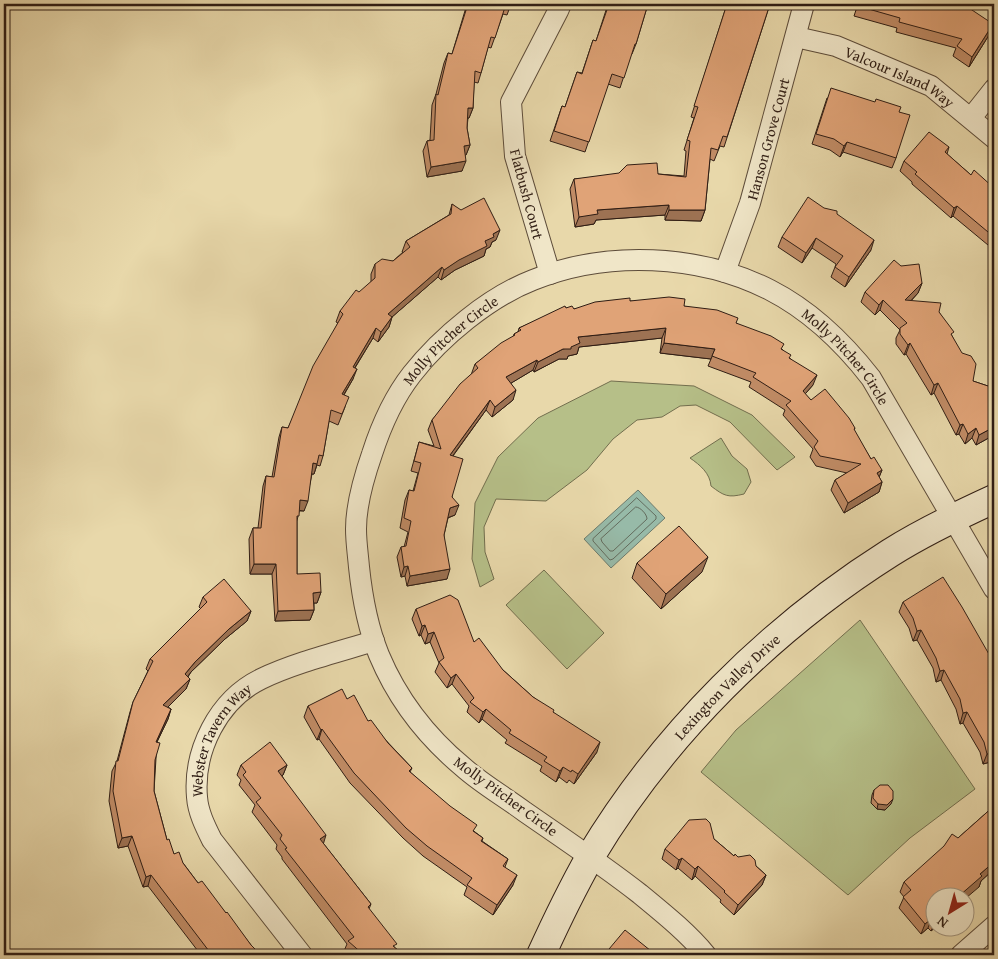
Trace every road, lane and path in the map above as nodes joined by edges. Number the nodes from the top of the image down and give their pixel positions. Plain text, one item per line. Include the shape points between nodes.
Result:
1 (561, 4) edge
2 (804, 4) edge
3 (796, 37) junction
4 (994, 89) edge
5 (971, 118) junction
6 (994, 138) edge
7 (725, 272) junction
8 (550, 274) junction
9 (994, 498) edge
10 (953, 518) junction
11 (994, 589) edge
12 (374, 641) junction
13 (590, 857) junction
14 (994, 926) edge
15 (302, 955) edge
16 (541, 955) edge
17 (706, 955) edge
18 (961, 955) edge

1 - 8 street, Flatbush Court via 511,102 514,156
2 - 3 street, Hanson Grove Court
3 - 5 street, Valcour Island Way via 836,46 931,86
3 - 7 street, Hanson Grove Court via 750,203
4 - 5 street
5 - 6 street, Valcour Island Way
7 - 8 street, Molly Pitcher Circle via 687,264 619,261
7 - 10 street, Molly Pitcher Circle via 770,290 801,308 849,350 871,378
8 - 12 street, Molly Pitcher Circle via 503,296 440,344 412,374 379,433 364,476 356,529 363,593
9 - 10 street, Lexington Valley Drive
10 - 11 street, Molly Pitcher Circle
10 - 13 street, Lexington Valley Drive via 891,552 857,576 801,617 748,663 664,752
12 - 13 street, Molly Pitcher Circle via 408,708 432,738 465,770
12 - 15 street, Webster Tavern Way via 293,667 249,686 227,705 216,720 200,754 197,799 202,820 212,840
13 - 16 street, Lexington Valley Drive
13 - 17 street, Molly Pitcher Circle via 670,918
14 - 18 street

